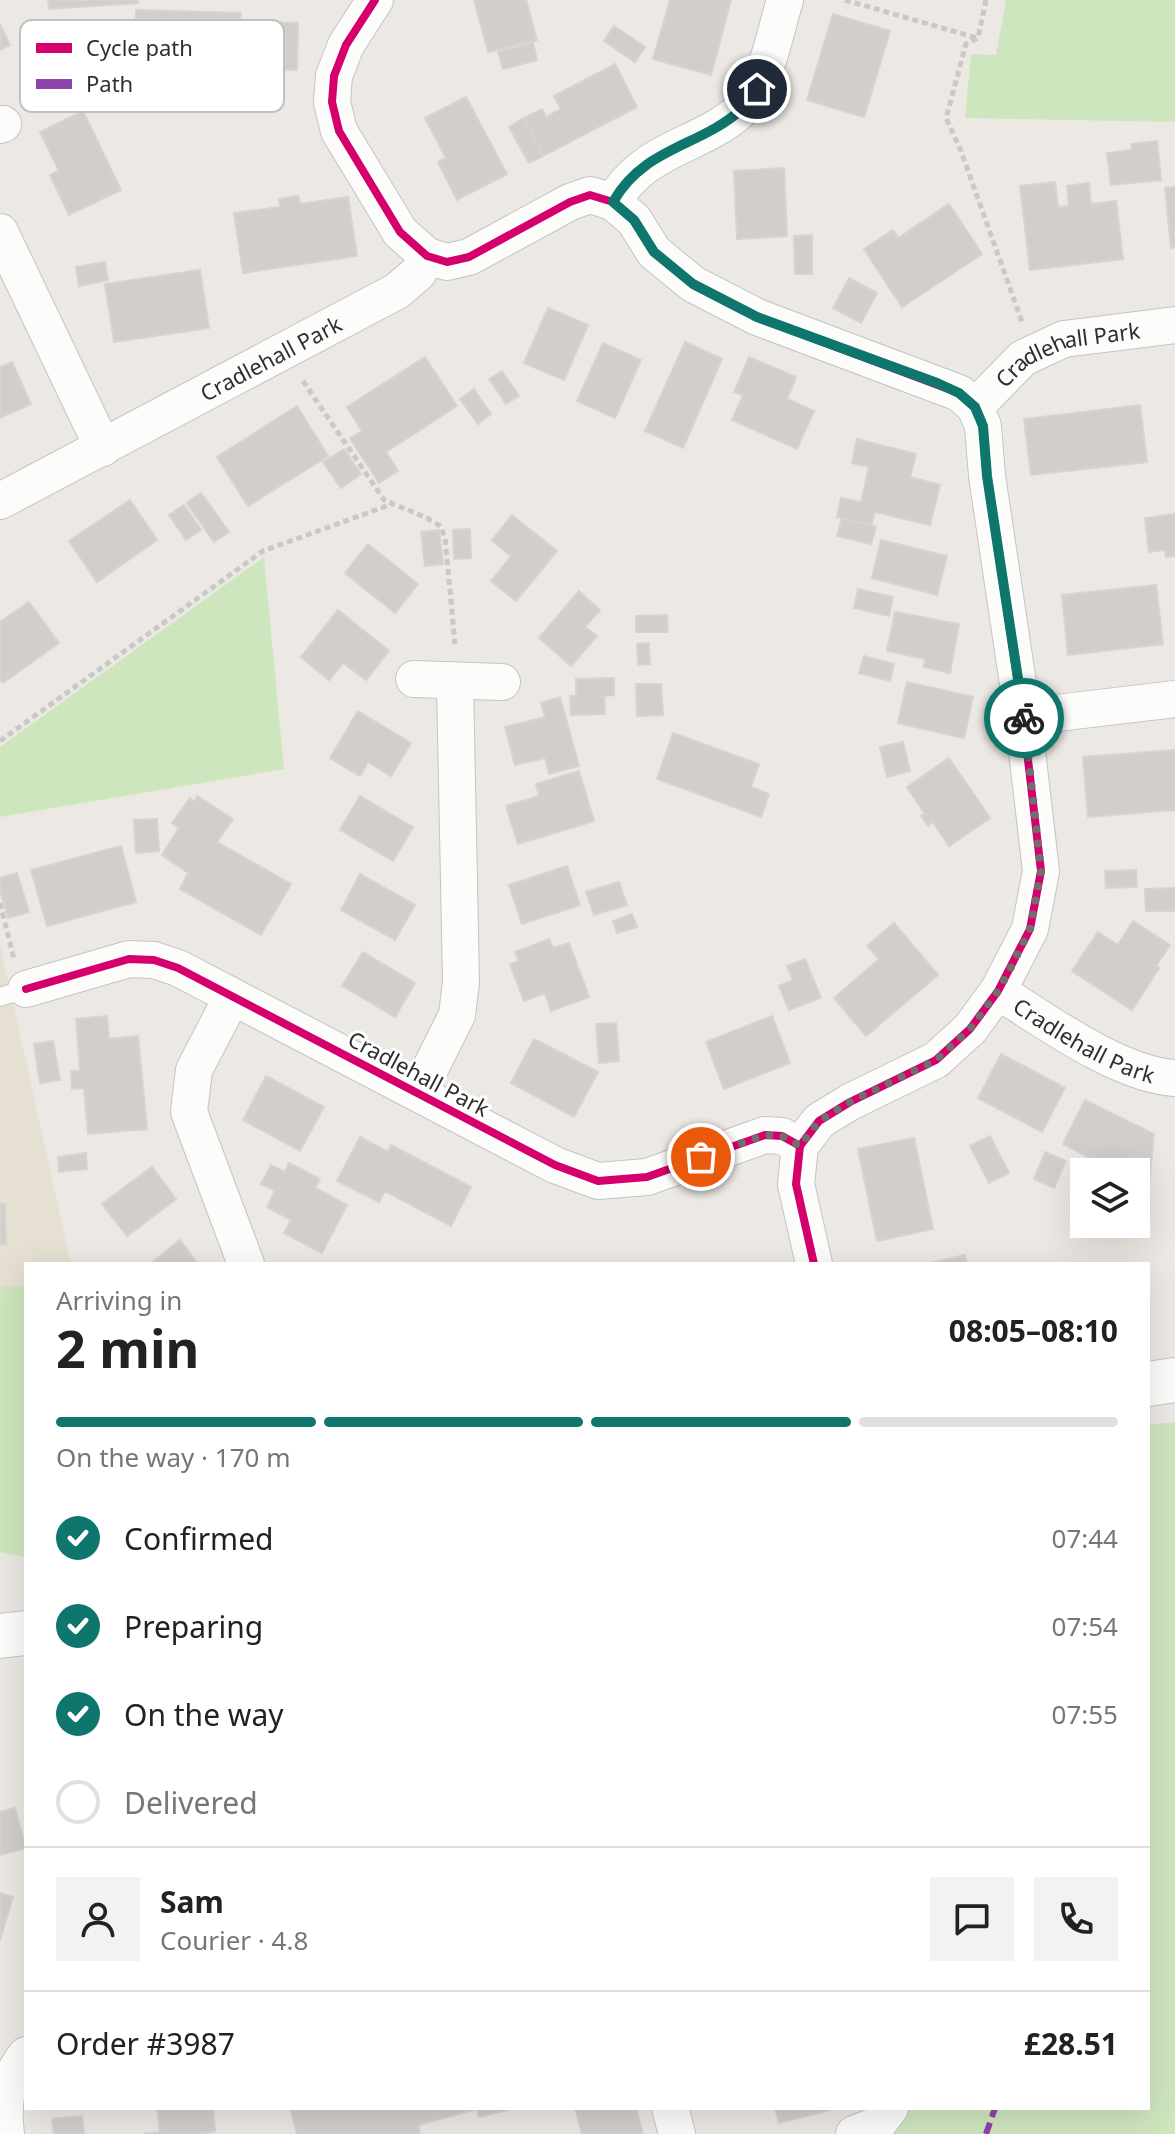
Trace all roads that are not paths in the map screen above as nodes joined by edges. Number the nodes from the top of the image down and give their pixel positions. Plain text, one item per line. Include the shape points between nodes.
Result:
1 (375, 0) edge
2 (785, 0) edge
3 (613, 202) junction
4 (0, 232) edge
5 (427, 256) junction
6 (1175, 325) edge
7 (975, 407) junction
8 (103, 448) junction
9 (0, 501) edge
10 (414, 679) dead end
11 (455, 682) junction
12 (502, 682) dead end
13 (1175, 699) edge
14 (1023, 717) junction
15 (998, 991) junction
16 (13, 993) edge
17 (232, 997) junction
18 (1175, 1078) edge
19 (418, 1093) junction
20 (800, 1146) junction
21 (245, 1262) edge
22 (814, 1262) edge
23 (1175, 1380) edge
24 (1150, 1384) edge
25 (24, 1633) edge
26 (0, 1636) edge
27 (24, 2058) edge
28 (671, 2110) edge
29 (888, 2110) edge
30 (6, 2134) edge
31 (677, 2134) edge
32 (854, 2134) edge

1 - 5 street via 346,45 334,76 332,102 339,131 400,232
2 - 3 street via 757,89 743,108 640,167
3 - 5 street via 590,195 469,257 447,262
3 - 7 street, Cradlehall Park via 634,220 654,252 693,284 757,317 948,388
4 - 8 street
5 - 8 street, Cradlehall Park via 418,273 397,291
6 - 7 street, Cradlehall Park via 1064,339 1023,358
7 - 14 street, Cradlehall Park via 983,426
8 - 9 street, Cradlehall Park
10 - 11 street
11 - 12 street
11 - 19 street, Cradlehall Park via 461,982 457,1015
13 - 14 street
14 - 15 street, Cradlehall Park via 1041,871 1030,929
15 - 18 street, Cradlehall Park via 1106,1057
15 - 20 street, Cradlehall Park via 970,1029 936,1060 819,1121
16 - 17 street, Cradlehall Park via 129,959 178,968
17 - 19 street, Cradlehall Park
17 - 21 street via 194,1070 189,1112
19 - 20 street, Cradlehall Park via 555,1165 598,1181 647,1177 765,1135 782,1136
20 - 22 street via 796,1184
23 - 24 street
25 - 26 street
27 - 30 street via 11,2075
28 - 31 street
29 - 32 street via 877,2125

